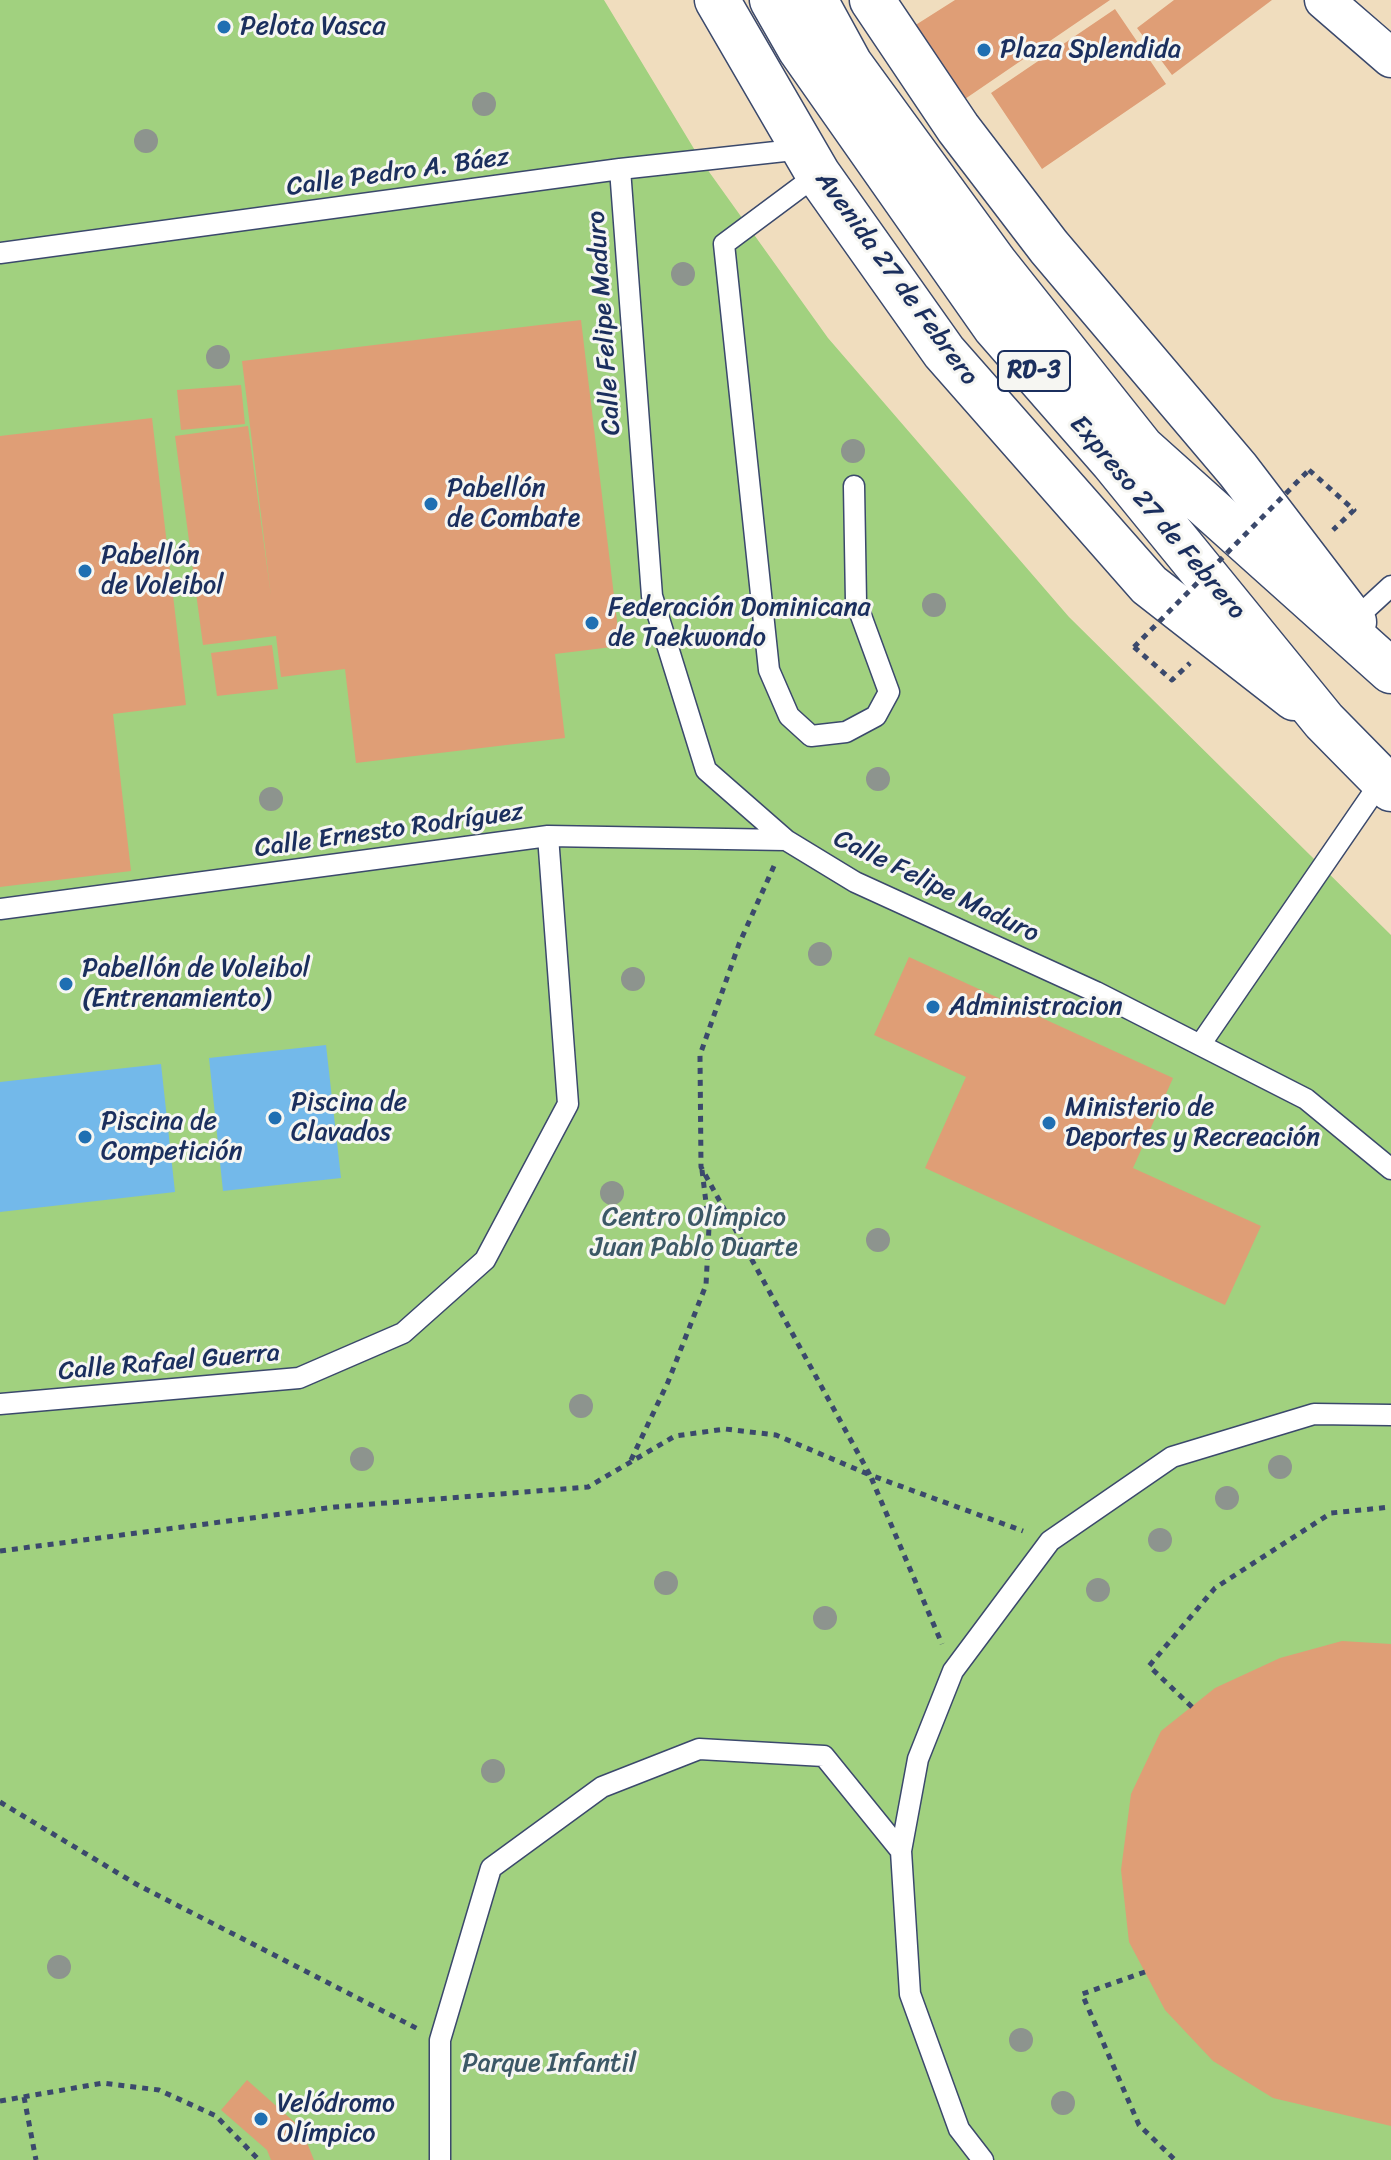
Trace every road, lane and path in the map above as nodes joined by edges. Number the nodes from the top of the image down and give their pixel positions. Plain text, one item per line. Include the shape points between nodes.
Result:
1 (717, 0) edge
2 (772, 0) edge
3 (815, 0) edge
4 (872, 0) edge
5 (1324, 0) edge
6 (1391, 58) edge
7 (811, 162) junction
8 (620, 169) junction
9 (0, 253) edge
10 (854, 486) dead end
11 (1354, 510) dead end
12 (1391, 586) edge
13 (1353, 621) junction
14 (1391, 669) edge
15 (1172, 680) dead end
16 (1324, 721) junction
17 (1386, 784) edge
18 (548, 836) junction
19 (786, 840) junction
20 (0, 909) edge
21 (1200, 1045) junction
22 (701, 1167) junction
23 (1391, 1169) edge
24 (0, 1404) edge
25 (1391, 1415) edge
26 (630, 1461) junction
27 (870, 1475) junction
28 (1391, 1507) edge
29 (1050, 1541) junction
30 (0, 1551) edge
31 (953, 1671) junction
32 (1192, 1707) dead end
33 (0, 1802) edge
34 (901, 1851) junction
35 (1145, 1972) dead end
36 (440, 2040) junction
37 (24, 2097) junction
38 (0, 2101) edge
39 (36, 2160) edge
40 (259, 2160) edge
41 (440, 2160) edge
42 (983, 2160) edge
43 (1175, 2160) edge

1 - 7 main road, Avenida 27 de Febrero / RD-3
2 - 16 main road, Expreso 27 de Febrero / RD-3 via 800,49 995,327 1113,462
3 - 14 main road, Expreso 27 de Febrero / RD-3 via 850,64 985,250 1142,448
4 - 13 main road, RD-3 via 958,128 1049,247 1238,470
5 - 6 street
7 - 8 lane, Calle Pedro A. Báez
7 - 10 lane via 724,244 769,670 789,716 811,736 846,732 876,716 889,692 856,602
7 - 16 main road, Avenida 27 de Febrero / RD-3 via 944,352 1149,585
8 - 9 lane, Calle Pedro A. Báez
8 - 19 lane, Calle Felipe Maduro via 652,596 706,770
11 - 15 path, bridge via 1309,470 1134,647
12 - 13 lane
13 - 14 main road, RD-3
16 - 17 main road, Expreso 27 de Febrero / RD-3
17 - 21 lane
18 - 19 lane, Calle Ernesto Rodríguez
18 - 20 lane, Calle Ernesto Rodríguez
18 - 24 lane, Calle Rafael Guerra via 568,1104 485,1260 403,1333 299,1378
19 - 21 lane, Calle Felipe Maduro via 855,882
19 - 22 path via 739,944 700,1055
21 - 23 lane, Calle Felipe Maduro via 1306,1099
22 - 26 path via 709,1227 706,1285
22 - 27 path
25 - 29 lane via 1314,1414 1172,1457
26 - 27 path via 675,1436 725,1429 776,1435
26 - 30 path via 588,1487 335,1507
27 - 29 path
27 - 31 path
28 - 32 path via 1331,1513 1215,1588 1149,1666
29 - 31 lane
31 - 34 lane via 918,1759
33 - 36 path via 136,1884
34 - 36 lane via 824,1756 699,1749 602,1787 491,1868
34 - 42 lane via 910,1994 959,2129
35 - 43 path via 1082,1994 1139,2125
36 - 41 lane
37 - 38 path
37 - 39 path
37 - 40 path via 103,2083 159,2090 216,2116

